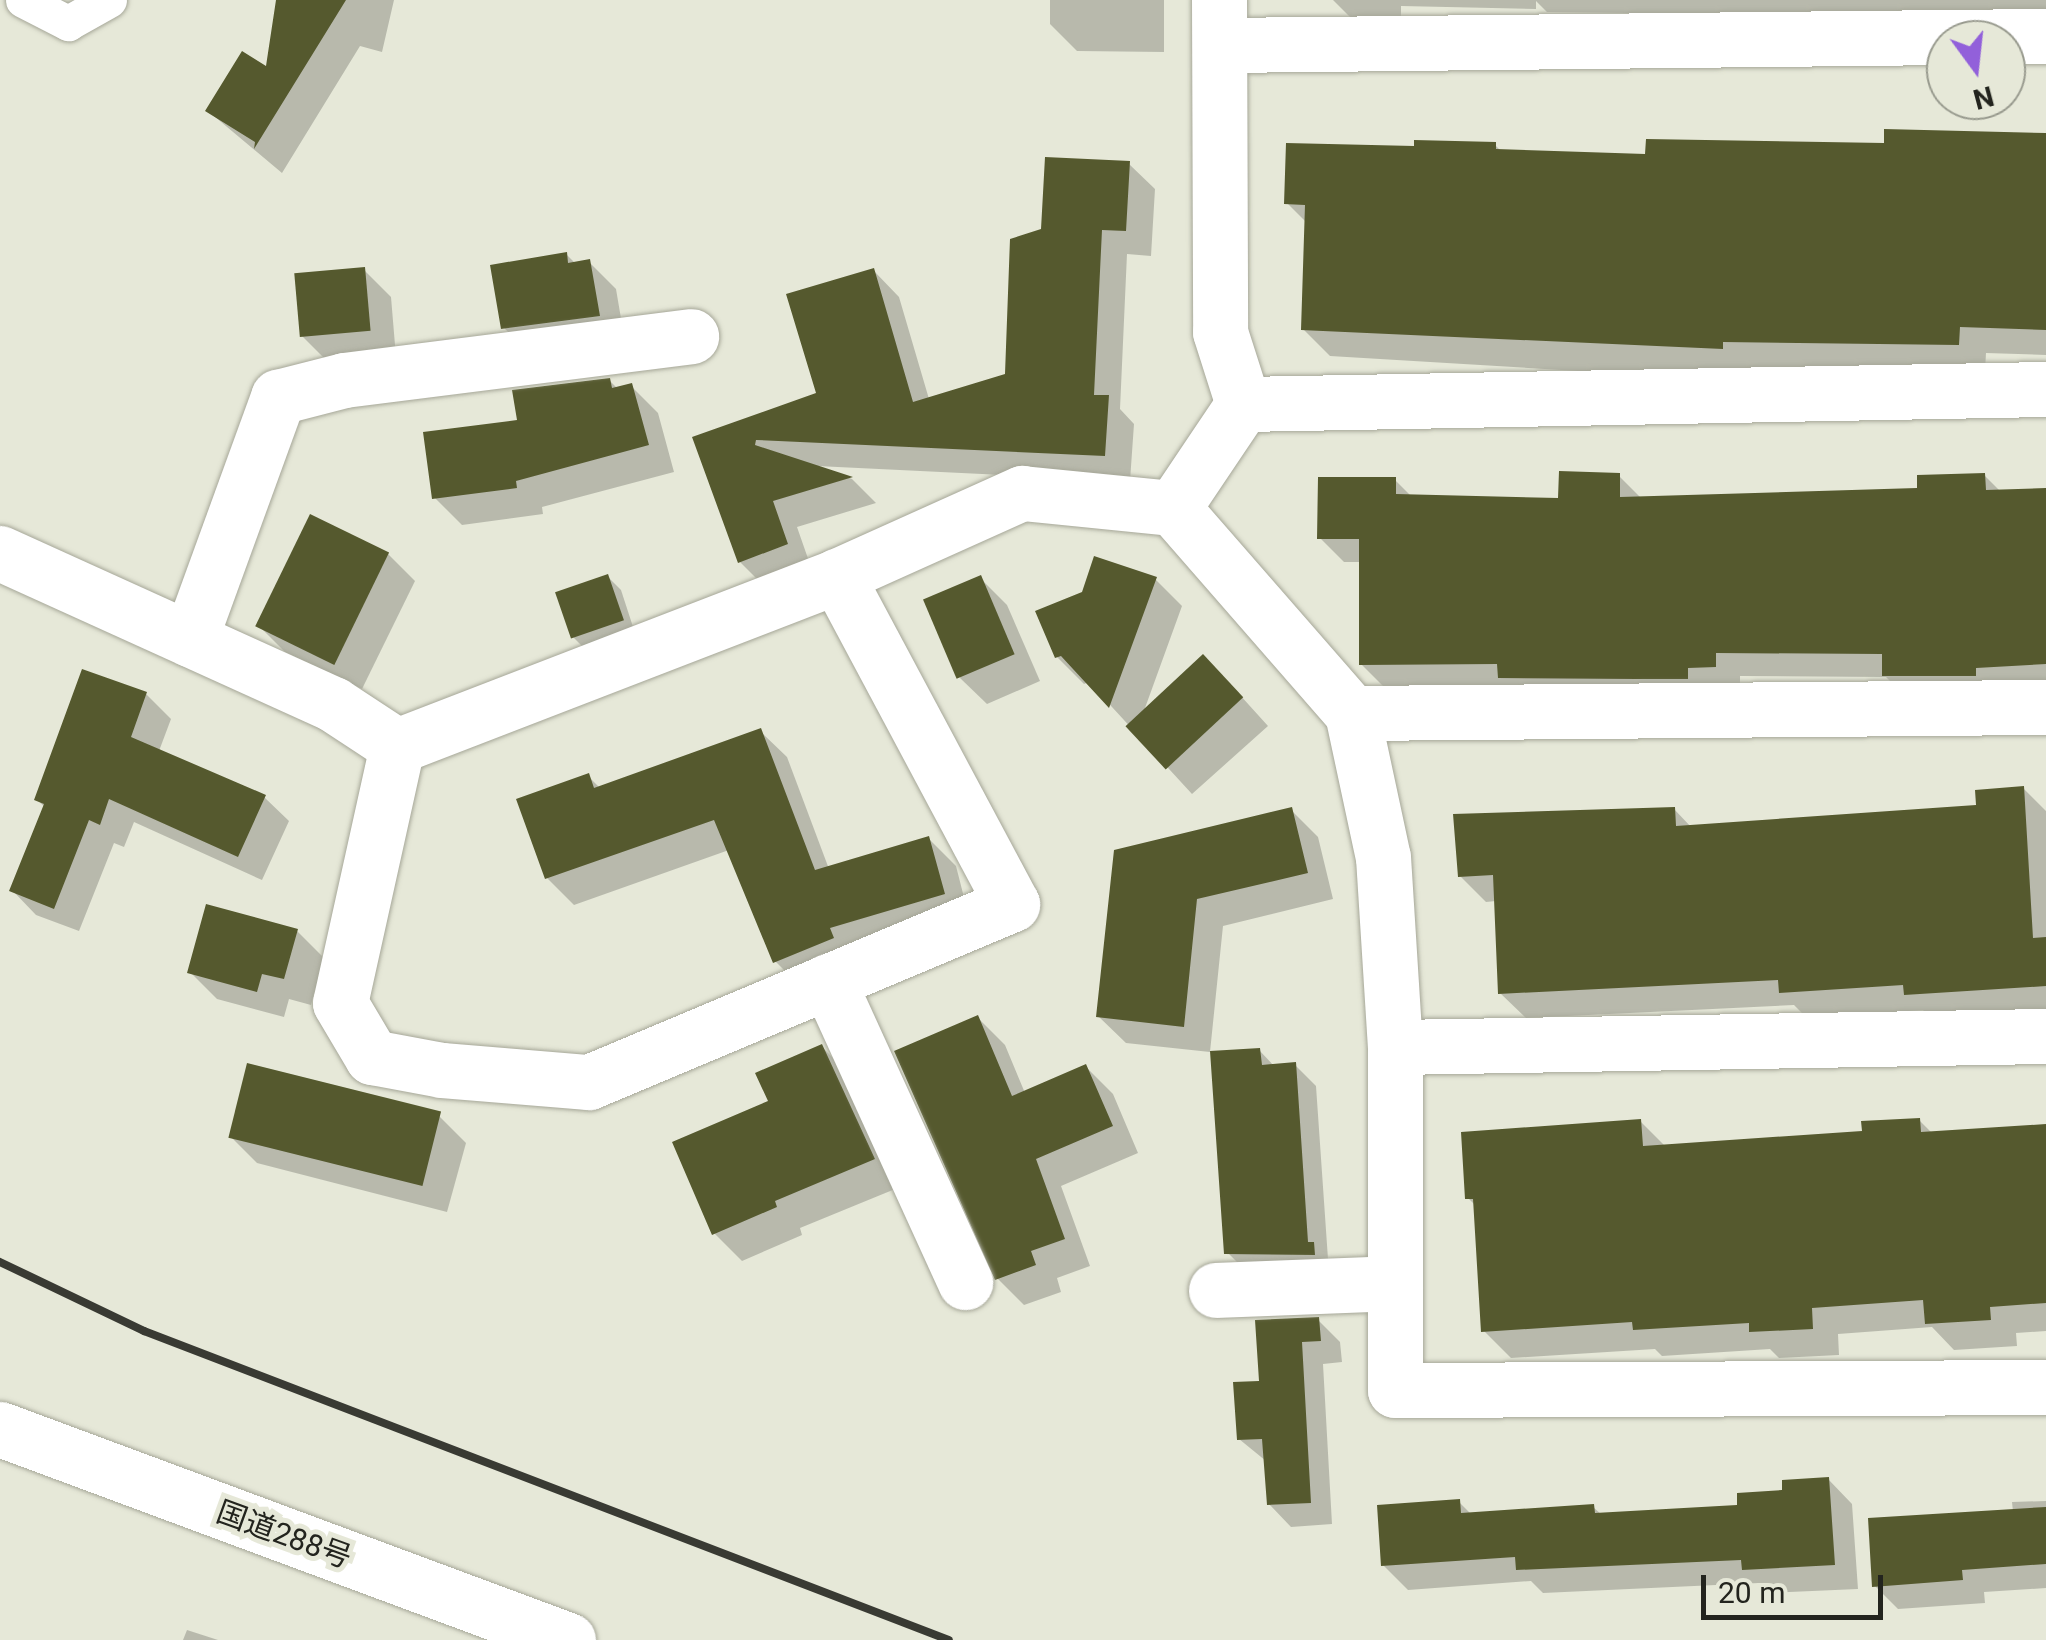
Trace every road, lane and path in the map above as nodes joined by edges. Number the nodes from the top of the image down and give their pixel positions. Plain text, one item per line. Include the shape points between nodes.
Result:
1 (23, 0) edge
2 (109, 0) edge
3 (1220, 23) edge
4 (2046, 36) edge
5 (691, 336) dead end
6 (2046, 389) edge
7 (1243, 404) junction
8 (1173, 508) junction
9 (0, 553) edge
10 (837, 576) junction
11 (190, 639) junction
12 (2046, 707) edge
13 (1352, 713) junction
14 (397, 746) junction
15 (828, 982) junction
16 (2046, 1036) edge
17 (1396, 1047) junction
18 (965, 1282) dead end
19 (1395, 1282) junction
20 (1216, 1290) dead end
21 (2046, 1387) edge
22 (0, 1430) edge
23 (568, 1640) edge

1 - 2 lane via 68,23
3 - 4 main road
3 - 7 main road via 1220,332
5 - 11 main road via 344,380 278,397
6 - 7 main road
7 - 8 main road
8 - 10 main road via 1022,493
8 - 13 main road
9 - 11 main road
10 - 14 main road
10 - 15 main road via 1012,904
11 - 14 main road via 332,704
12 - 13 main road
13 - 17 main road via 1384,856
14 - 15 main road via 340,1003 372,1057 589,1082
15 - 18 main road
16 - 17 main road
17 - 19 main road
19 - 20 main road
19 - 21 main road via 1395,1390
22 - 23 main road, 国道288号

